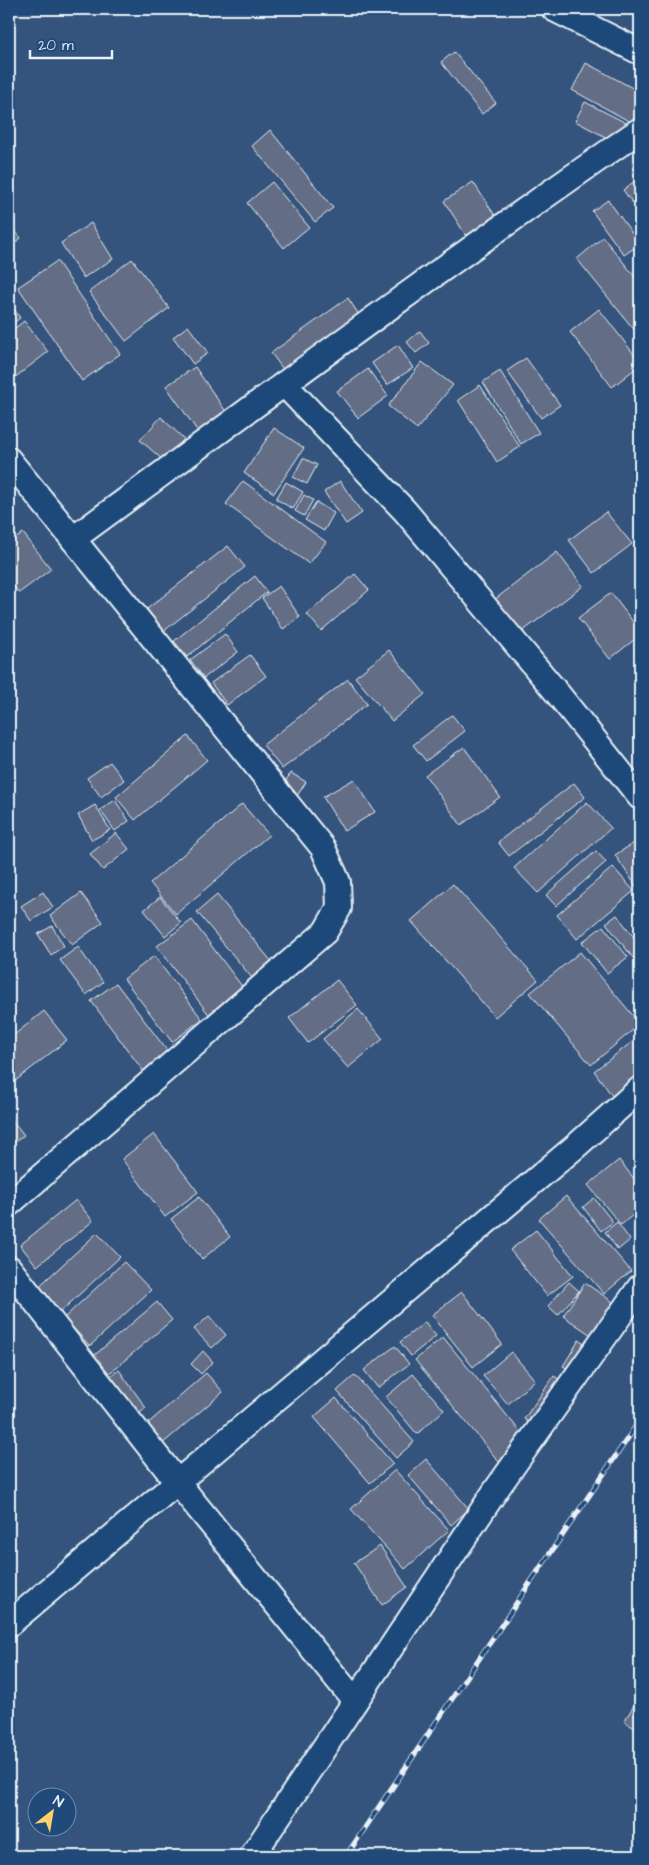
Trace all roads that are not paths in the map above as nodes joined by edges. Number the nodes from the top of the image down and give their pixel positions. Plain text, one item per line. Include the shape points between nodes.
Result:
1 (554, 9) edge
2 (640, 52) edge
3 (640, 130) edge
4 (284, 384) junction
5 (9, 460) edge
6 (73, 539) junction
7 (640, 797) edge
8 (640, 1089) edge
9 (9, 1204) edge
10 (9, 1268) edge
11 (640, 1287) edge
12 (178, 1483) junction
13 (9, 1624) edge
14 (355, 1701) junction
15 (252, 1856) edge

1 - 2 street
3 - 4 street
4 - 6 street
4 - 7 street via 405,511
5 - 6 street
6 - 9 street via 323,848 338,882 339,908 325,932
8 - 12 street
10 - 12 street
11 - 14 street via 498,1487
12 - 13 street
12 - 14 street
14 - 15 street

